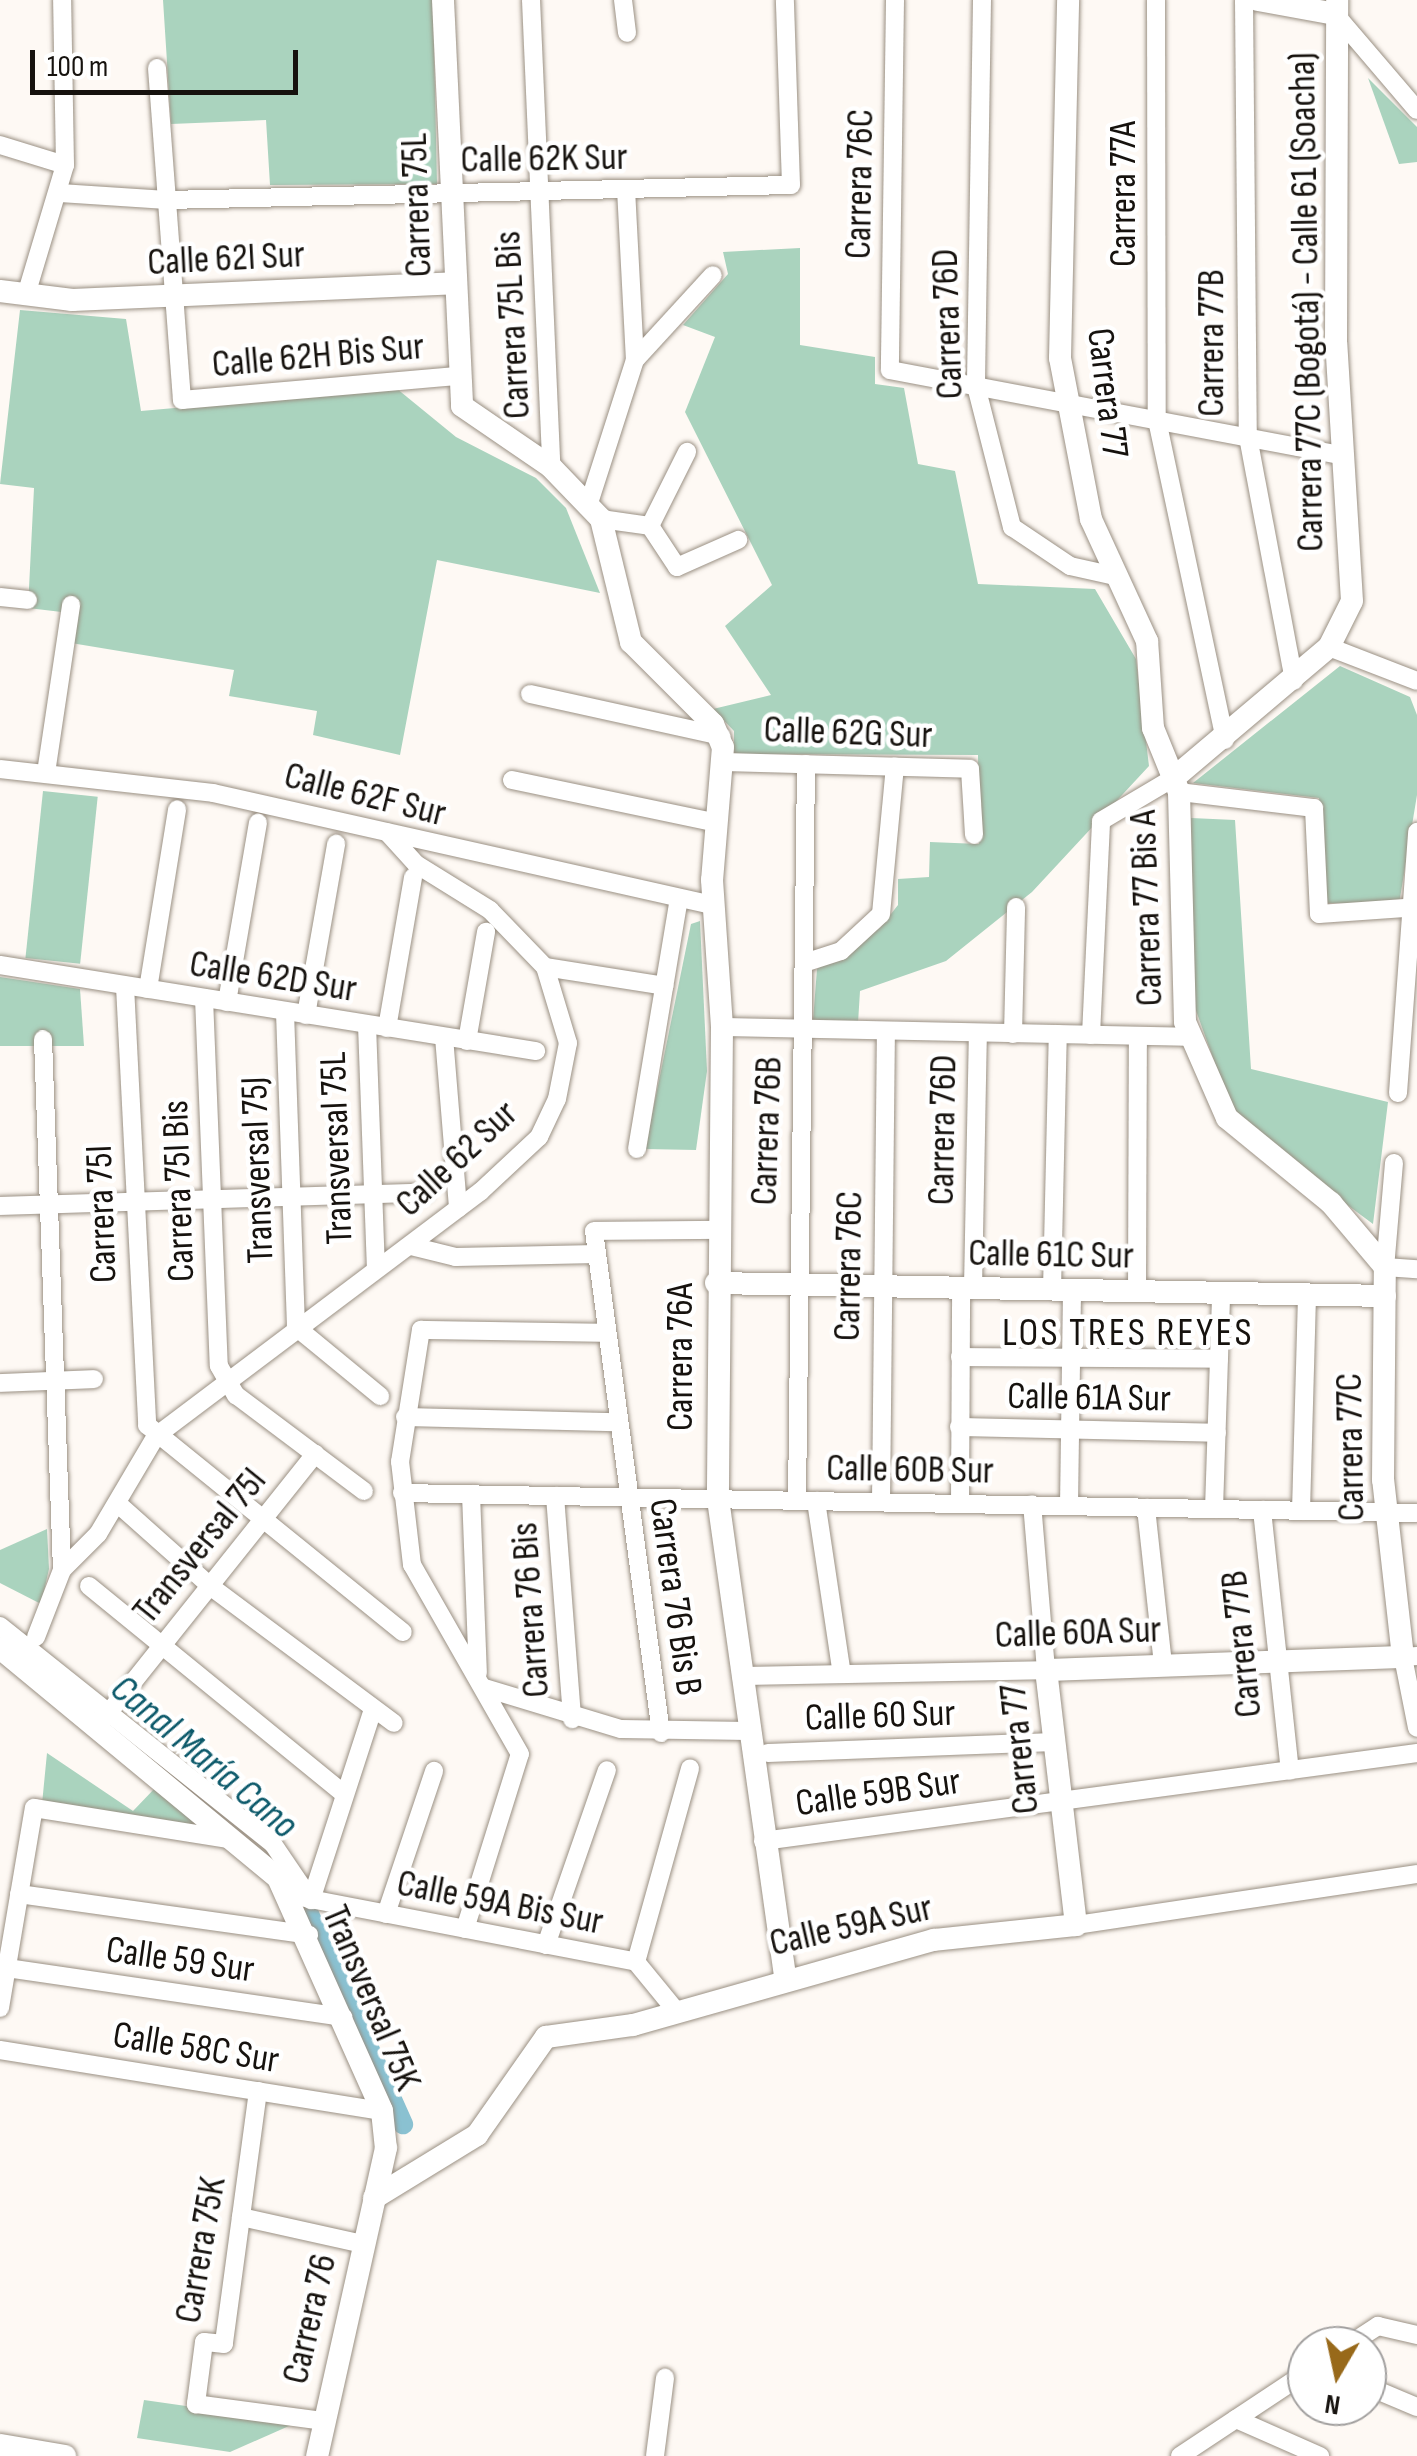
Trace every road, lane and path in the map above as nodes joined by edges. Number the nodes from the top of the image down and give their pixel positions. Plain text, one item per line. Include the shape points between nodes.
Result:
1 (443, 0) edge
2 (531, 0) edge
3 (623, 0) edge
4 (785, 0) edge
5 (894, 0) edge
6 (982, 0) edge
7 (1068, 0) edge
8 (1156, 0) edge
9 (1244, 0) edge
10 (1258, 0) edge
11 (57, 1) edge
12 (1336, 7) edge
13 (627, 33) dead end
14 (157, 68) dead end
15 (1417, 110) edge
16 (0, 145) edge
17 (66, 166) junction
18 (626, 189) junction
19 (538, 191) junction
20 (60, 193) junction
21 (451, 193) junction
22 (167, 200) junction
23 (713, 275) dead end
24 (455, 283) junction
25 (0, 291) edge
26 (26, 295) junction
27 (174, 296) junction
28 (636, 360) junction
29 (459, 376) junction
30 (976, 386) junction
31 (1066, 403) junction
32 (1157, 420) junction
33 (1248, 437) junction
34 (687, 452) dead end
35 (1341, 455) junction
36 (551, 467) junction
37 (595, 511) junction
38 (650, 526) junction
39 (738, 540) dead end
40 (1115, 576) junction
41 (0, 597) edge
42 (28, 600) dead end
43 (71, 604) dead end
44 (1329, 647) junction
45 (1294, 681) junction
46 (1417, 681) edge
47 (530, 694) dead end
48 (721, 736) junction
49 (1225, 740) junction
50 (724, 762) junction
51 (806, 764) junction
52 (895, 766) junction
53 (0, 769) edge
54 (46, 774) junction
55 (512, 780) dead end
56 (1177, 784) junction
57 (177, 810) dead end
58 (717, 822) junction
59 (258, 823) dead end
60 (386, 832) junction
61 (1417, 832) edge
62 (974, 835) dead end
63 (336, 844) dead end
64 (414, 877) dead end
65 (679, 898) junction
66 (712, 905) junction
67 (1016, 907) dead end
68 (1405, 908) junction
69 (486, 932) dead end
70 (804, 963) junction
71 (0, 965) edge
72 (545, 967) junction
73 (125, 986) junction
74 (665, 986) junction
75 (148, 989) junction
76 (204, 998) junction
77 (227, 1002) junction
78 (285, 1012) junction
79 (306, 1015) junction
80 (368, 1025) junction
81 (387, 1028) junction
82 (722, 1028) junction
83 (803, 1029) junction
84 (886, 1031) junction
85 (978, 1033) junction
86 (1013, 1034) junction
87 (1058, 1034) junction
88 (1091, 1035) junction
89 (1138, 1036) junction
90 (444, 1037) junction
91 (1189, 1038) junction
92 (43, 1039) dead end
93 (467, 1041) junction
94 (536, 1051) dead end
95 (1398, 1093) dead end
96 (638, 1149) dead end
97 (1394, 1163) dead end
98 (374, 1194) junction
99 (425, 1194) dead end
100 (292, 1196) junction
101 (212, 1198) junction
102 (134, 1202) junction
103 (49, 1204) junction
104 (0, 1206) edge
105 (458, 1208) junction
106 (717, 1230) junction
107 (411, 1246) junction
108 (597, 1254) junction
109 (1385, 1267) junction
110 (376, 1268) junction
111 (1417, 1268) edge
112 (716, 1283) junction
113 (795, 1285) junction
114 (880, 1286) junction
115 (967, 1288) junction
116 (1062, 1290) junction
117 (1137, 1292) junction
118 (1221, 1293) junction
119 (1307, 1295) junction
120 (1385, 1296) junction
121 (296, 1327) junction
122 (606, 1333) junction
123 (960, 1357) junction
124 (1070, 1358) junction
125 (1219, 1358) junction
126 (94, 1379) dead end
127 (56, 1380) junction
128 (225, 1380) junction
129 (0, 1382) edge
130 (380, 1396) dead end
131 (404, 1417) junction
132 (617, 1422) junction
133 (959, 1427) junction
134 (1069, 1430) junction
135 (1216, 1433) junction
136 (156, 1436) junction
137 (314, 1454) junction
138 (364, 1492) dead end
139 (402, 1493) junction
140 (470, 1494) junction
141 (555, 1496) junction
142 (629, 1497) junction
143 (718, 1499) junction
144 (806, 1501) junction
145 (882, 1502) junction
146 (117, 1503) junction
147 (960, 1504) junction
148 (1032, 1506) junction
149 (1069, 1506) junction
150 (1146, 1508) junction
151 (1214, 1509) junction
152 (1262, 1510) junction
153 (1302, 1511) junction
154 (1384, 1512) junction
155 (1417, 1513) edge
156 (263, 1518) junction
157 (62, 1570) junction
158 (89, 1586) dead end
159 (210, 1586) junction
160 (0, 1626) edge
161 (403, 1632) dead end
162 (36, 1638) dead end
163 (0, 1648) edge
164 (160, 1648) junction
165 (1410, 1657) edge
166 (1280, 1662) junction
167 (1162, 1666) junction
168 (841, 1668) junction
169 (1046, 1670) junction
170 (741, 1676) junction
171 (481, 1680) junction
172 (372, 1712) junction
173 (104, 1719) junction
174 (572, 1719) junction
175 (394, 1723) dead end
176 (1417, 1728) edge
177 (748, 1731) junction
178 (661, 1733) junction
179 (1054, 1742) junction
180 (768, 1753) dead end
181 (1417, 1754) edge
182 (690, 1768) dead end
183 (607, 1770) dead end
184 (1290, 1770) junction
185 (434, 1771) dead end
186 (343, 1793) junction
187 (1061, 1802) junction
188 (243, 1842) junction
189 (763, 1842) junction
190 (1417, 1874) edge
191 (20, 1894) junction
192 (300, 1897) junction
193 (386, 1914) junction
194 (1076, 1925) junction
195 (465, 1929) junction
196 (309, 1935) junction
197 (546, 1944) junction
198 (636, 1962) junction
199 (7, 1968) junction
200 (785, 1976) junction
201 (0, 2008) edge
202 (677, 2012) junction
203 (343, 2017) junction
204 (0, 2050) edge
205 (258, 2091) junction
206 (382, 2111) junction
207 (374, 2198) junction
208 (241, 2217) junction
209 (363, 2244) junction
210 (1387, 2328) edge
211 (1417, 2334) edge
212 (665, 2378) dead end
213 (1287, 2385) edge
214 (1387, 2394) edge
215 (1417, 2407) edge
216 (1236, 2419) junction
217 (323, 2421) junction
218 (0, 2445) edge
219 (65, 2456) edge
220 (317, 2456) edge
221 (655, 2456) edge
222 (1180, 2456) edge
223 (1320, 2456) edge

1 - 21 street, Carrera 75L
2 - 19 street, Carrera 75L Bis
3 - 13 street
4 - 18 street, Calle 62K Sur via 791,185
5 - 30 street, Carrera 76C via 890,370
6 - 30 street, Carrera 76D
7 - 31 street, Carrera 77
8 - 32 street, Carrera 77A
9 - 33 street, Carrera 77B
10 - 12 street
11 - 17 street
12 - 15 street
12 - 35 street, Carrera 77C (Bogotá) - Calle 61 (Soacha)
14 - 22 street
16 - 17 street
17 - 20 street
18 - 19 street, Calle 62K Sur
18 - 28 street
19 - 21 street, Calle 62K Sur
19 - 36 street, Carrera 75L Bis
20 - 22 street, Calle 62K Sur
20 - 26 street
21 - 22 street, Calle 62K Sur
21 - 24 street, Carrera 75L
22 - 27 street
23 - 28 street
24 - 27 street, Calle 62I Sur
24 - 29 street, Carrera 75L
25 - 26 street, Calle 62I Sur
26 - 27 street, Calle 62I Sur
27 - 29 street, Calle 62H Bis Sur via 182,400
28 - 37 street
29 - 36 street, Carrera 75L via 462,406
30 - 31 street
30 - 40 street, Carrera 76D via 1012,527 1070,566
31 - 32 street
31 - 40 street, Carrera 77 via 1091,518
32 - 33 street
32 - 49 street, Carrera 77A
33 - 35 street
33 - 45 street, Carrera 77B
34 - 38 street
35 - 44 street, Carrera 77C (Bogotá) - Calle 61 (Soacha) via 1352,601
36 - 37 street
37 - 38 street
37 - 48 street via 630,642
38 - 39 street via 668,564 684,566
40 - 56 street, Carrera 77 via 1147,641 1153,728
41 - 42 street
43 - 54 street
44 - 45 street
44 - 46 street
45 - 49 street
47 - 48 street, Calle 62G Sur
48 - 50 street, Carrera 76A
49 - 56 street
50 - 51 street, Calle 62G Sur
50 - 58 street, Carrera 76A
51 - 52 street, Calle 62G Sur
51 - 70 street, Carrera 76B
52 - 62 street, Calle 62G Sur via 970,769
52 - 70 street via 882,914 842,951
53 - 54 street, Calle 62F Sur
54 - 60 street, Calle 62F Sur via 213,793
55 - 58 street
56 - 68 street via 1314,808 1319,914
56 - 88 street via 1101,821
56 - 91 street, Carrera 77 Bis A
57 - 75 street
58 - 66 street, Carrera 76A
59 - 77 street
60 - 65 street, Calle 62F Sur
60 - 72 street via 416,864 490,910
61 - 68 street
63 - 79 street
64 - 81 street
65 - 66 street, Calle 62F Sur
65 - 74 street
66 - 82 street, Carrera 76A
67 - 86 street, Carrera 76D
68 - 95 street
69 - 93 street
70 - 83 street, Carrera 76B
71 - 73 street, Calle 62D Sur
72 - 74 street
72 - 105 street, Calle 62 Sur via 568,1043 557,1099 539,1137
73 - 75 street, Calle 62D Sur
73 - 102 street, Carrera 75I
74 - 96 street
75 - 76 street, Calle 62D Sur
76 - 77 street, Calle 62D Sur
76 - 101 street, Carrera 75I Bis
77 - 78 street, Calle 62D Sur
78 - 79 street, Calle 62D Sur
78 - 100 street, Transversal 75J
79 - 80 street, Calle 62D Sur
80 - 81 street, Calle 62D Sur
80 - 98 street, Transversal 75L
81 - 90 street, Calle 62D Sur
82 - 83 street
82 - 106 street, Carrera 76A
83 - 84 street
83 - 113 street, Carrera 76B
84 - 85 street
84 - 114 street, Carrera 76C
85 - 86 street
85 - 115 street, Carrera 76D
86 - 87 street
87 - 88 street
87 - 116 street
88 - 89 street
89 - 91 street
89 - 117 street
90 - 93 street, Calle 62D Sur
90 - 105 street
91 - 109 street via 1226,1118 1331,1203
92 - 103 street
93 - 94 street, Calle 62D Sur
97 - 109 street, Carrera 77C
98 - 99 street, Calle 62 Sur
98 - 100 street, Calle 62 Sur
98 - 110 street, Transversal 75L
100 - 101 street, Calle 62 Sur
100 - 121 street, Transversal 75J
101 - 102 street, Calle 62 Sur
101 - 128 street, Carrera 75I Bis
102 - 103 street, Calle 62 Sur
102 - 136 street, Carrera 75I via 142,1409
103 - 104 street, Calle 62 Sur
103 - 127 street
105 - 107 street, Calle 62 Sur
106 - 108 street, Carrera 76 Bis B via 594,1231
106 - 112 street, Carrera 76A
107 - 108 street via 456,1257
107 - 110 street, Calle 62 Sur
108 - 122 street, Carrera 76 Bis B
109 - 111 street
109 - 120 street, Carrera 77C
110 - 121 street, Calle 62 Sur
112 - 113 street, Calle 61C Sur
112 - 143 street, Carrera 76A
113 - 114 street, Calle 61C Sur
113 - 144 street, Carrera 76B
114 - 115 street, Calle 61C Sur
114 - 145 street, Carrera 76C
115 - 116 street, Calle 61C Sur
115 - 123 street, Carrera 76D
116 - 117 street, Calle 61C Sur
116 - 124 street
117 - 118 street, Calle 61C Sur
118 - 119 street, Calle 61C Sur
118 - 125 street
119 - 120 street, Calle 61C Sur
119 - 153 street
120 - 154 street, Carrera 77C
121 - 128 street, Calle 62 Sur
121 - 130 street
122 - 131 street via 421,1330
122 - 132 street, Carrera 76 Bis B
123 - 124 street
123 - 133 street, Carrera 76D
124 - 125 street
124 - 134 street
125 - 135 street
126 - 127 street
127 - 129 street
127 - 157 street
128 - 136 street, Calle 62 Sur
128 - 137 street
131 - 132 street
131 - 139 street
132 - 142 street, Carrera 76 Bis B
133 - 134 street, Calle 61A Sur
133 - 147 street, Carrera 76D
134 - 135 street, Calle 61A Sur
134 - 149 street
135 - 151 street
136 - 146 street
136 - 156 street
137 - 138 street
137 - 156 street, Transversal 75I
139 - 140 street, Calle 60B Sur
139 - 171 street via 412,1565
140 - 141 street, Calle 60B Sur
140 - 171 street
141 - 142 street, Calle 60B Sur
141 - 174 street, Carrera 76 Bis
142 - 143 street, Calle 60B Sur
142 - 178 street, Carrera 76 Bis B
143 - 144 street, Calle 60B Sur
143 - 170 street, Carrera 76A
144 - 145 street, Calle 60B Sur
144 - 168 street, Carrera 76B
145 - 147 street, Calle 60B Sur
146 - 157 street
146 - 159 street
147 - 148 street, Calle 60B Sur
148 - 149 street, Calle 60B Sur
148 - 169 street, Carrera 77
149 - 150 street, Calle 60B Sur
150 - 151 street, Calle 60B Sur
150 - 167 street
151 - 152 street, Calle 60B Sur
152 - 153 street, Calle 60B Sur
152 - 166 street, Carrera 77B
153 - 154 street, Calle 60B Sur
154 - 155 street, Calle 60B Sur
154 - 165 street, Carrera 77C
156 - 159 street, Transversal 75I
156 - 161 street
157 - 162 street
158 - 164 street
159 - 164 street, Transversal 75I
159 - 172 street
160 - 173 street
163 - 173 street, Transversal 75K
164 - 173 street, Transversal 75I
164 - 186 street
165 - 166 street, Calle 60A Sur
165 - 176 street, Carrera 77C
166 - 167 street, Calle 60A Sur
166 - 184 street, Carrera 77B
167 - 169 street, Calle 60A Sur
168 - 169 street, Calle 60A Sur
168 - 170 street, Calle 60A Sur
169 - 179 street, Carrera 77
170 - 177 street, Carrera 76A
171 - 174 street
171 - 195 street via 520,1754
172 - 175 street
172 - 186 street
173 - 188 street, Transversal 75K
173 - 192 street via 273,1844
174 - 178 street
177 - 178 street
177 - 189 street, Carrera 76A
179 - 180 street, Calle 60 Sur
179 - 187 street, Carrera 77
181 - 184 street, Calle 59B Sur
182 - 198 street
183 - 197 street
184 - 187 street, Calle 59B Sur
185 - 193 street
186 - 192 street
187 - 189 street, Calle 59B Sur
187 - 194 street, Carrera 77
188 - 191 street via 34,1808
188 - 192 street, Transversal 75K
189 - 200 street, Carrera 76A
190 - 194 street, Calle 59A Sur
191 - 196 street
191 - 199 street
192 - 193 street, Calle 59A Bis Sur
192 - 196 street, Transversal 75K
193 - 195 street, Calle 59A Bis Sur
194 - 200 street, Calle 59A Sur via 934,1940
195 - 197 street, Calle 59A Bis Sur
196 - 203 street, Transversal 75K
197 - 198 street, Calle 59A Bis Sur
198 - 202 street, Calle 59A Bis Sur
199 - 201 street
199 - 203 street, Calle 59 Sur
200 - 202 street, Calle 59A Sur
202 - 207 street, Calle 59A Sur via 546,2037 477,2135
203 - 206 street, Transversal 75K
204 - 205 street, Calle 58C Sur
205 - 206 street, Calle 58C Sur
205 - 208 street, Carrera 75K
206 - 207 street, Transversal 75K via 386,2148
207 - 209 street, Carrera 76
208 - 209 street
208 - 217 street, Carrera 75K via 224,2344 204,2342 196,2404
209 - 217 street, Carrera 76
210 - 211 street
212 - 221 street
213 - 216 street
214 - 215 street
216 - 222 street
216 - 223 street
217 - 220 street, Carrera 76
218 - 219 street

